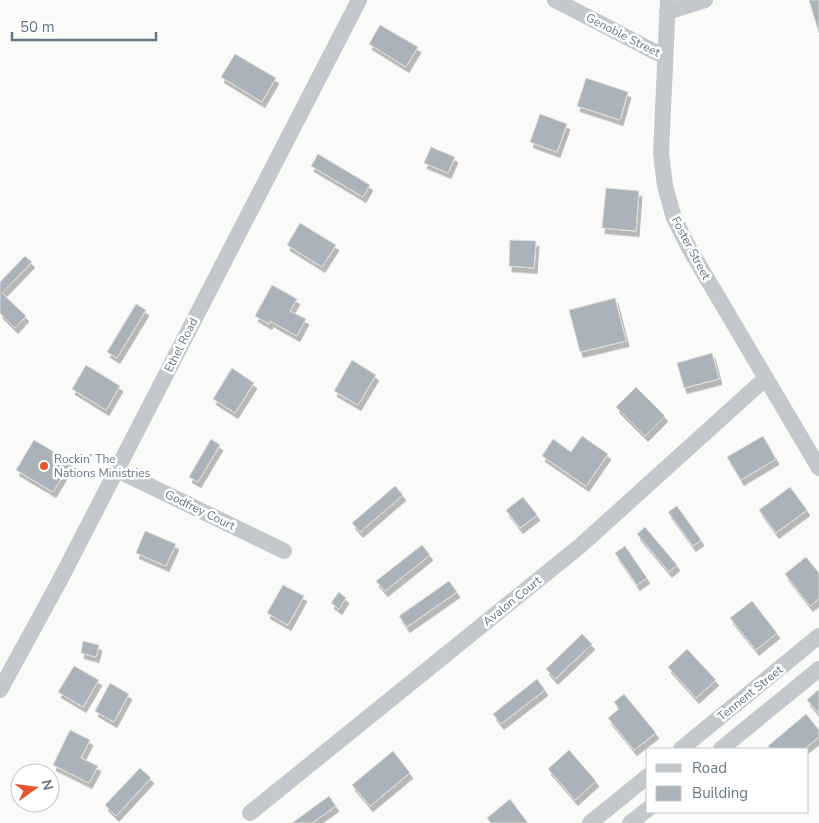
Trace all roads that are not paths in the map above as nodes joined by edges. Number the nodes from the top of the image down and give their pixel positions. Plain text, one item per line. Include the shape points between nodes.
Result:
1 (359, 0) edge
2 (554, 0) edge
3 (705, 0) edge
4 (667, 6) edge
5 (665, 57) junction
6 (766, 378) junction
7 (819, 468) edge
8 (117, 470) junction
9 (284, 551) dead end
10 (819, 636) edge
11 (819, 669) edge
12 (0, 690) edge
13 (682, 748) edge
14 (722, 748) edge
15 (646, 778) edge
16 (646, 811) edge
17 (250, 813) dead end
18 (590, 823) edge
19 (630, 823) edge

1 - 8 street, Ethel Road
2 - 5 street, Genoble Street
3 - 4 street
4 - 5 street, Foster Street
5 - 6 street, Foster Street via 660,153 664,186 674,218
6 - 7 street, Foster Street
6 - 17 street, Avalon Court via 580,546
8 - 9 street, Godfrey Court
8 - 12 street, Ethel Road
10 - 13 street, Tennent Street
11 - 14 street, Tennent Street
15 - 18 street
16 - 19 street

